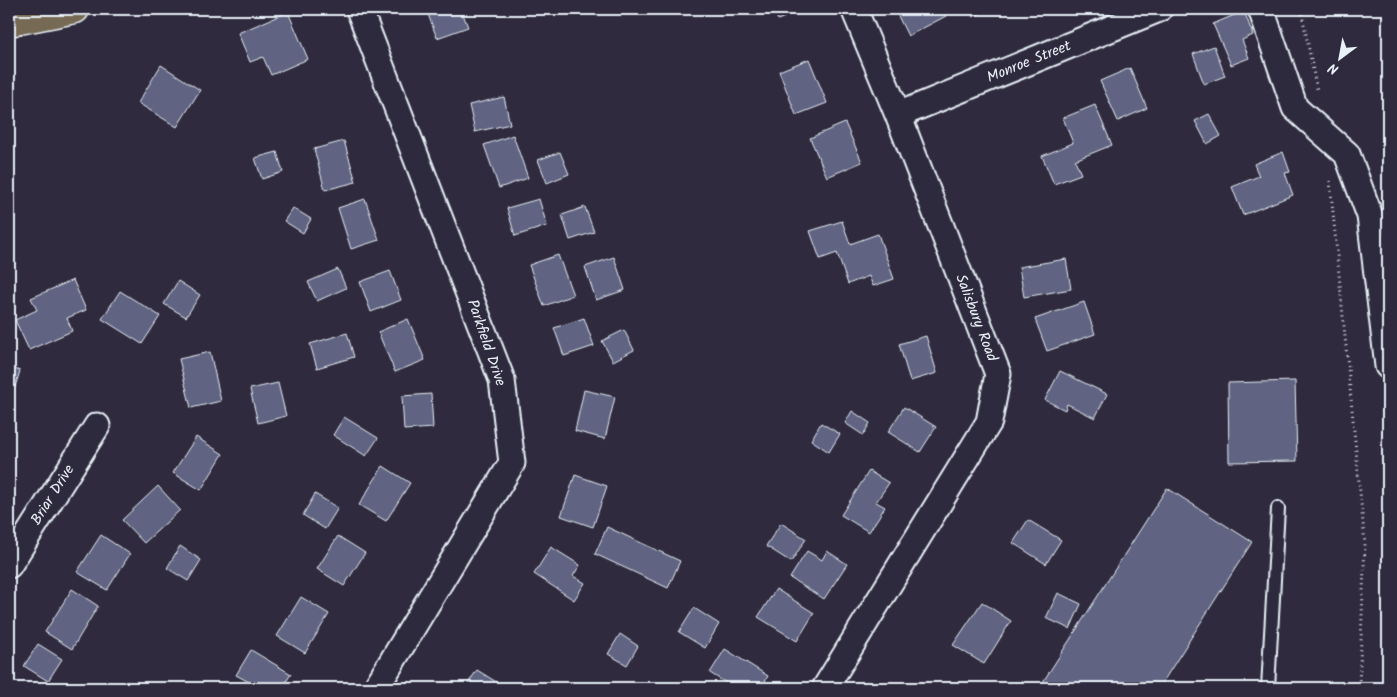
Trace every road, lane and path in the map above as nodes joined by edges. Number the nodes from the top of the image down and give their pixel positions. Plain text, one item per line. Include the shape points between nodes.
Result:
1 (74, 9) edge
2 (359, 9) edge
3 (854, 9) edge
4 (1159, 9) edge
5 (1261, 9) edge
6 (1301, 9) edge
7 (9, 22) edge
8 (1317, 94) dead end
9 (898, 115) junction
10 (1329, 174) dead end
11 (1388, 366) edge
12 (97, 426) dead end
13 (1278, 508) dead end
14 (9, 565) edge
15 (376, 688) edge
16 (825, 688) edge
17 (1268, 688) edge
18 (1359, 688) edge

1 - 7 main road
2 - 15 street, Parkfield Drive via 502,380 512,463
3 - 9 street, Salisbury Road
4 - 9 street, Monroe Street
5 - 11 street via 1295,108 1347,154 1370,216
6 - 8 path
9 - 16 street, Salisbury Road via 998,374 989,422
10 - 18 path via 1365,544
12 - 14 street, Briar Drive
13 - 17 lane

